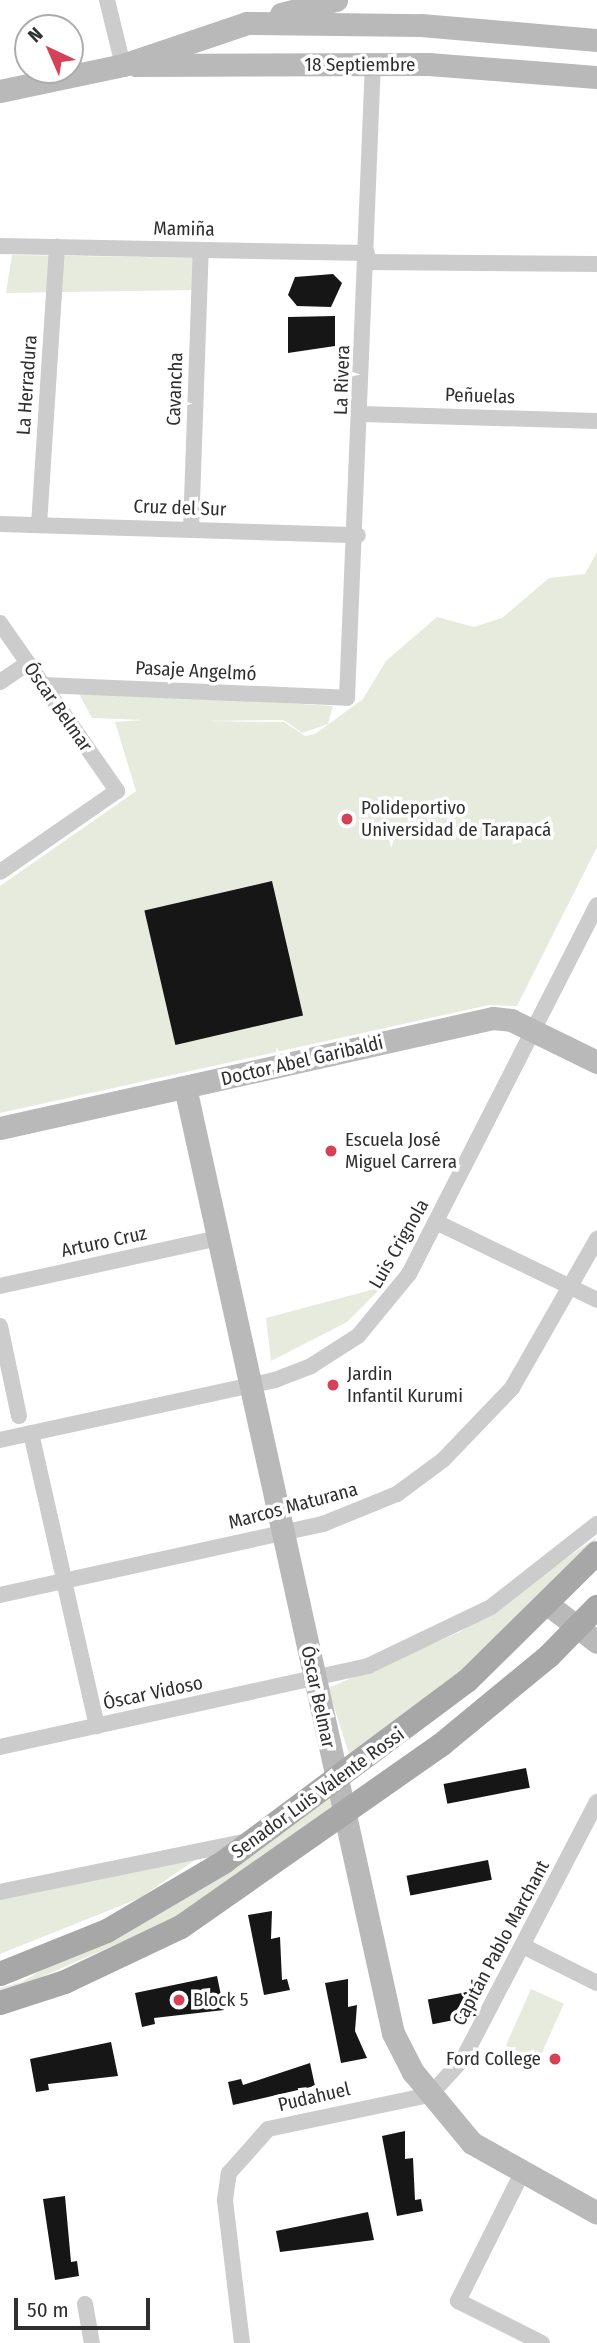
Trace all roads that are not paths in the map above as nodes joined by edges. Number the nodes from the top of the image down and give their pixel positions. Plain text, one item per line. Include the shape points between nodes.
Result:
1 (107, 0) edge
2 (336, 0) edge
3 (281, 7) edge
4 (247, 23) junction
5 (597, 40) edge
6 (373, 63) junction
7 (123, 65) junction
8 (597, 76) edge
9 (0, 91) edge
10 (0, 246) edge
11 (57, 247) junction
12 (201, 250) junction
13 (367, 258) junction
14 (597, 264) edge
15 (362, 414) junction
16 (597, 421) edge
17 (0, 524) edge
18 (39, 525) junction
19 (191, 530) junction
20 (358, 535) junction
21 (0, 623) edge
22 (28, 663) junction
23 (0, 682) edge
24 (43, 685) junction
25 (347, 698) joint
26 (0, 872) edge
27 (597, 905) edge
28 (534, 1031) junction
29 (597, 1062) edge
30 (185, 1087) junction
31 (0, 1128) edge
32 (436, 1222) junction
33 (218, 1238) junction
34 (597, 1239) edge
35 (0, 1286) edge
36 (572, 1289) junction
37 (597, 1300) edge
38 (0, 1326) edge
39 (250, 1385) junction
40 (19, 1416) dead end
41 (31, 1433) junction
42 (0, 1440) edge
43 (597, 1524) edge
44 (282, 1533) junction
45 (597, 1553) edge
46 (63, 1576) junction
47 (0, 1595) edge
48 (550, 1606) junction
49 (597, 1607) edge
50 (586, 1636) edge
51 (314, 1681) junction
52 (97, 1726) junction
53 (0, 1747) edge
54 (336, 1779) junction
55 (597, 1802) edge
56 (344, 1817) junction
57 (254, 1840) junction
58 (0, 1892) edge
59 (525, 1947) junction
60 (0, 1974) edge
61 (597, 1983) edge
62 (0, 2003) edge
63 (430, 2095) junction
64 (521, 2175) junction
65 (597, 2213) edge
66 (85, 2304) dead end
67 (92, 2343) edge
68 (242, 2343) edge
69 (542, 2343) edge

1 - 7 street
2 - 3 street
3 - 4 street
4 - 5 street via 477,27
4 - 7 street
6 - 7 street, 18 Septiembre
6 - 8 street, 18 Septiembre
6 - 13 street, La Rivera
7 - 9 street
10 - 11 street, Mamiña
11 - 12 street, Mamiña
11 - 18 street, La Herradura
12 - 13 street, Mamiña
12 - 19 street, Cavancha
13 - 14 street, Mamiña
13 - 15 street, La Rivera
15 - 16 street, Peñuelas
15 - 20 street, La Rivera
17 - 18 street, Cruz del Sur
18 - 19 street, Cruz del Sur
19 - 20 street, Cruz del Sur
20 - 25 street, La Rivera
21 - 22 street, Óscar Belmar
22 - 23 street
22 - 24 street, Óscar Belmar
24 - 25 street, Pasaje Angelmó
24 - 26 street, Óscar Belmar via 117,790
27 - 28 street, Luis Crignola
28 - 29 street, Doctor Abel Garibaldi
28 - 30 street, Doctor Abel Garibaldi via 493,1018
28 - 32 street, Luis Crignola
30 - 31 street, Doctor Abel Garibaldi
30 - 33 street, Óscar Belmar
32 - 36 street
32 - 39 street, Luis Crignola via 400,1288 358,1336 312,1366
33 - 35 street, Arturo Cruz
33 - 39 street, Óscar Belmar
34 - 36 street, Marcos Maturana
36 - 37 street
36 - 44 street, Marcos Maturana via 512,1388 443,1460 372,1507
38 - 40 street
39 - 41 street, Luis Crignola
39 - 44 street, Óscar Belmar
41 - 42 street, Luis Crignola
41 - 46 street
43 - 51 street, Óscar Vidoso via 557,1560 455,1628 381,1661
44 - 46 street, Marcos Maturana
44 - 51 street, Óscar Belmar
45 - 48 main road, Senador Luis Valente Rossi
46 - 47 street, Marcos Maturana
46 - 52 street
48 - 50 street
48 - 54 main road, Senador Luis Valente Rossi via 467,1682
49 - 50 main road, Senador Luis Valente Rossi
50 - 56 main road, Senador Luis Valente Rossi
51 - 52 street, Óscar Vidoso
51 - 54 street, Óscar Belmar
52 - 53 street, Óscar Vidoso
54 - 56 street, Óscar Belmar
54 - 57 main road, Senador Luis Valente Rossi
55 - 59 street, Capitán Pablo Marchant
56 - 62 main road, Senador Luis Valente Rossi via 181,1927 65,1982
56 - 63 street, Óscar Belmar via 388,2018
57 - 58 street
57 - 60 main road, Senador Luis Valente Rossi via 138,1915
59 - 61 street
59 - 63 street, Capitán Pablo Marchant via 463,2059
63 - 64 street, Óscar Belmar via 472,2143
63 - 68 street, Pudahuel via 268,2129 229,2174 225,2200
64 - 65 street, Óscar Belmar
64 - 69 street via 458,2301
66 - 67 street

